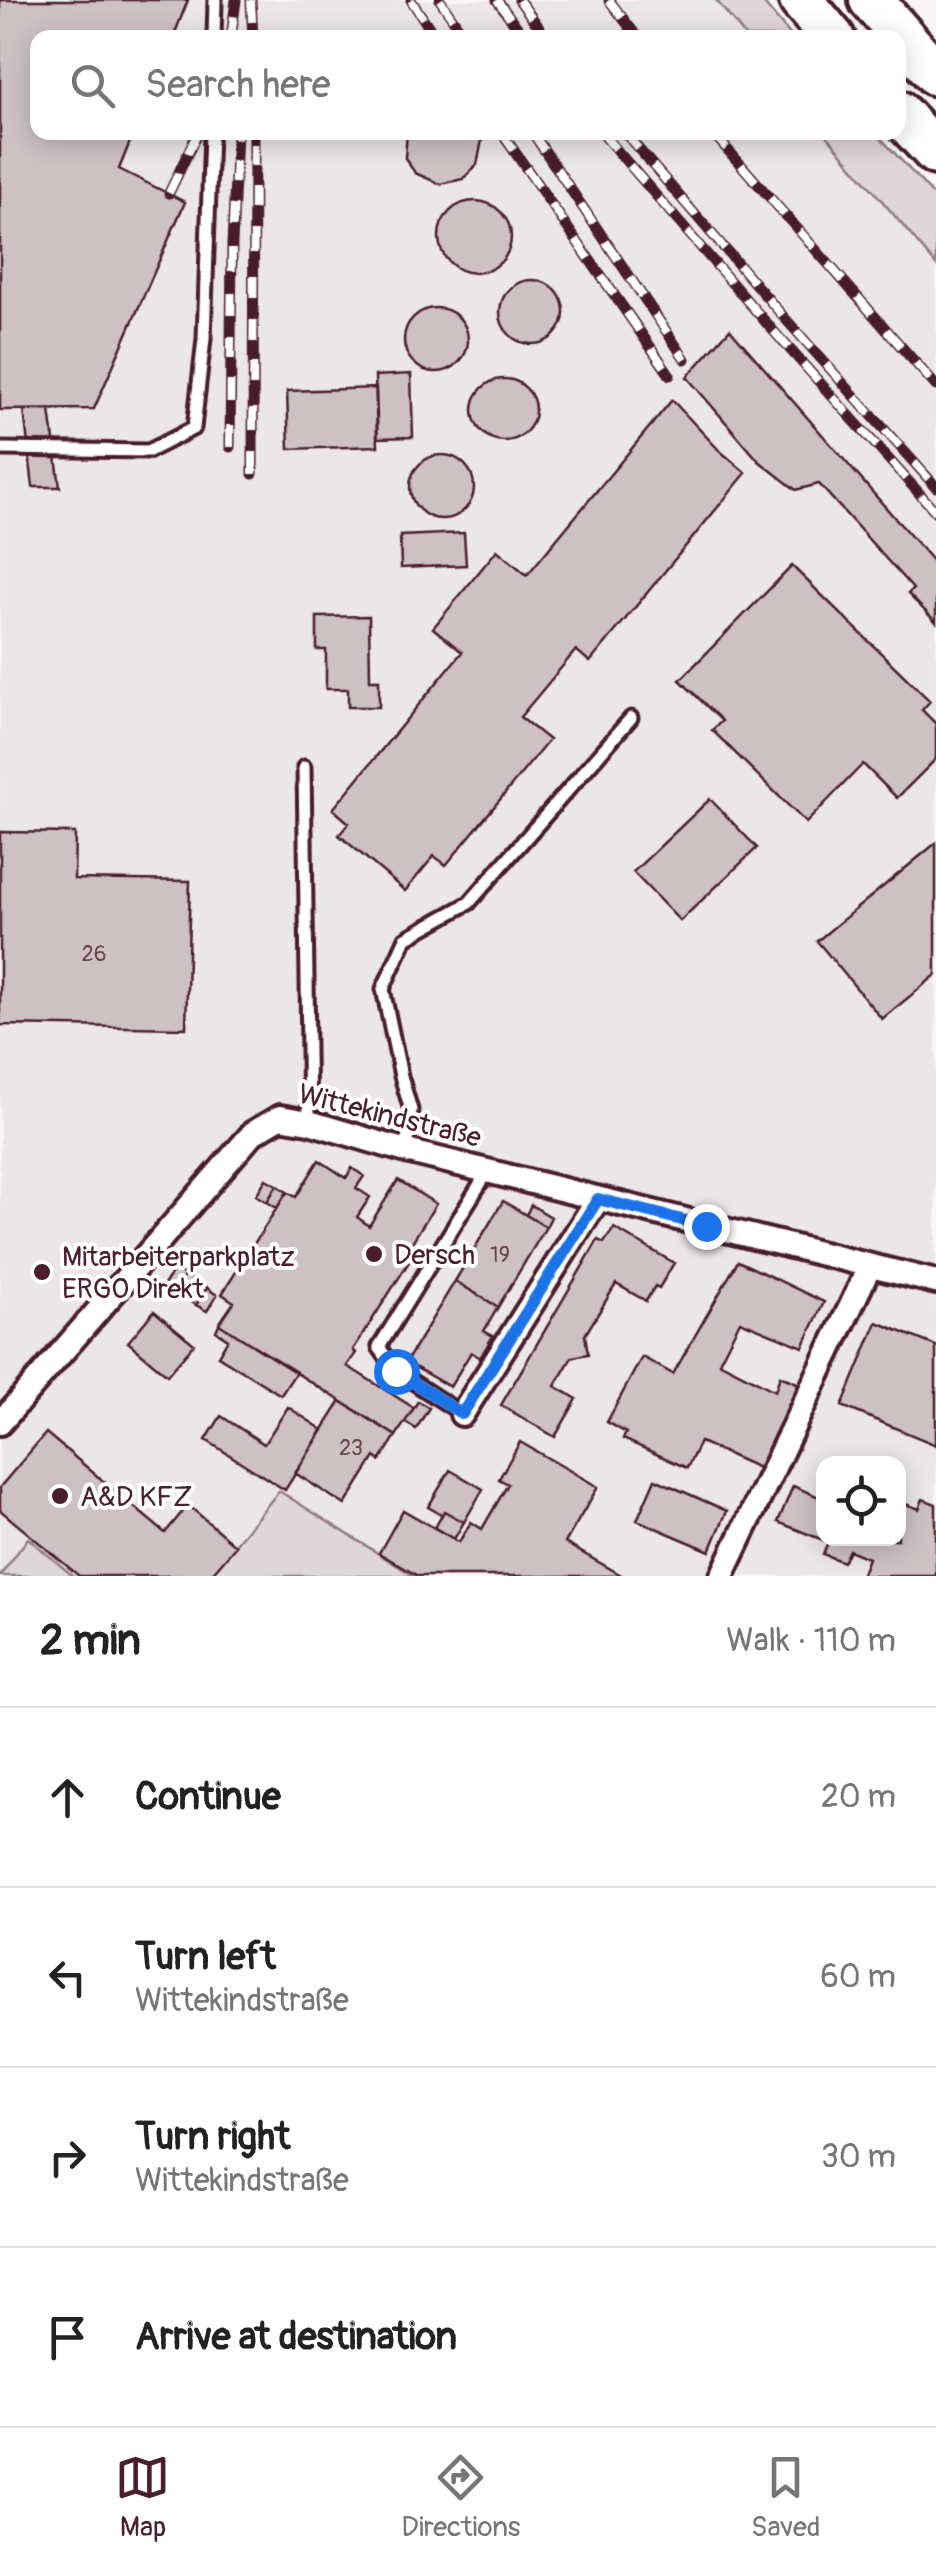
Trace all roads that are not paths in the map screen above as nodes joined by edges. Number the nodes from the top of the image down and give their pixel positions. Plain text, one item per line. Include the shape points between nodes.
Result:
1 (215, 0) edge
2 (801, 0) edge
3 (871, 0) edge
4 (214, 30) edge
5 (826, 30) edge
6 (897, 30) edge
7 (906, 40) edge
8 (936, 74) edge
9 (906, 121) edge
10 (211, 140) edge
11 (936, 153) edge
12 (0, 448) edge
13 (631, 718) dead end
14 (304, 767) dead end
15 (309, 1122) junction
16 (406, 1151) junction
17 (488, 1171) junction
18 (598, 1199) junction
19 (870, 1266) junction
20 (936, 1282) edge
21 (462, 1414) joint
22 (0, 1423) edge
23 (722, 1576) edge

1 - 4 lane
2 - 5 highway
3 - 6 highway
7 - 8 highway
9 - 11 highway
10 - 12 lane via 194,428 149,451
13 - 16 lane via 469,903 406,938 383,988 412,1110
14 - 15 lane
15 - 16 street, Wittekindstraße
15 - 22 street, Wittekindstraße via 280,1117 254,1134
16 - 17 street, Wittekindstraße
17 - 18 street, Wittekindstraße
17 - 21 lane via 379,1347 396,1371
18 - 19 street, Wittekindstraße
18 - 21 street
19 - 20 street, Wittekindstraße
19 - 23 street

